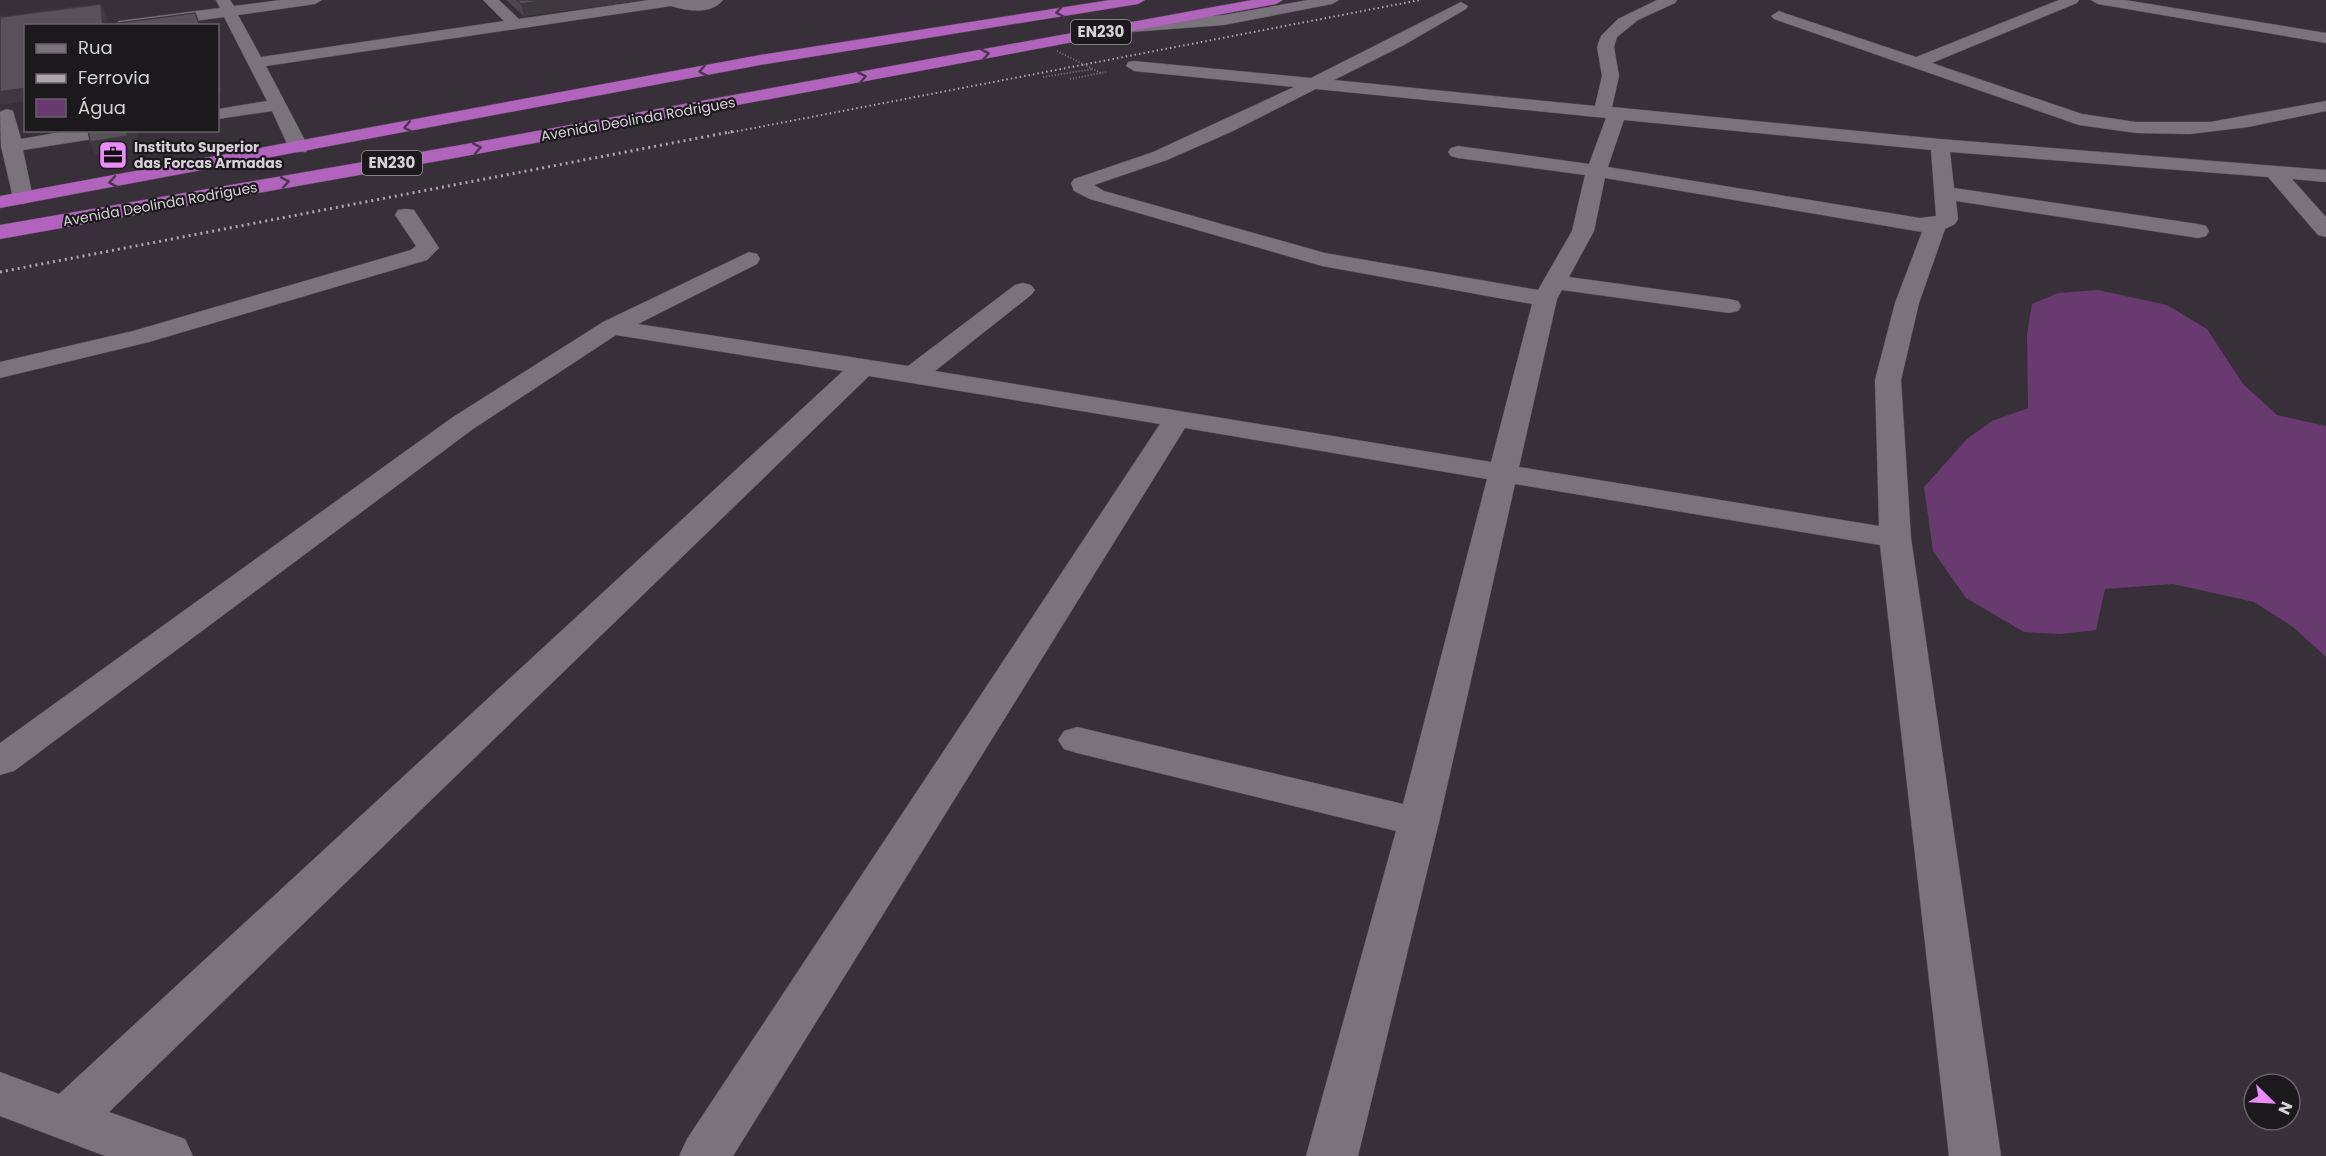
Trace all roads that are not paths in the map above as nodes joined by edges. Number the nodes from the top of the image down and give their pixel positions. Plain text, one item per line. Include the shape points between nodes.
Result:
1 (315, 0) edge
2 (490, 0) edge
3 (671, 0) edge
4 (716, 0) edge
5 (1138, 0) edge
6 (1276, 0) edge
7 (1332, 0) edge
8 (1670, 0) edge
9 (2073, 0) edge
10 (2098, 0) edge
11 (225, 6) edge
12 (1461, 6) dead end
13 (1779, 16) dead end
14 (130, 24) edge
15 (515, 24) junction
16 (1131, 27) junction
17 (897, 37) junction
18 (2326, 38) edge
19 (760, 60) junction
20 (1919, 62) junction
21 (255, 63) junction
22 (927, 64) junction
23 (1134, 66) road end
24 (1311, 86) junction
25 (784, 92) junction
26 (278, 105) junction
27 (2326, 106) edge
28 (219, 114) edge
29 (1610, 114) junction
30 (7, 115) edge
31 (99, 132) edge
32 (1940, 145) junction
33 (11, 146) junction
34 (299, 148) junction
35 (1458, 152) dead end
36 (1596, 171) junction
37 (2273, 171) junction
38 (2326, 176) edge
39 (23, 198) junction
40 (0, 202) edge
41 (1940, 209) junction
42 (405, 215) dead end
43 (2326, 230) edge
44 (2198, 231) dead end
45 (0, 232) edge
46 (749, 259) dead end
47 (1023, 290) dead end
48 (1551, 291) junction
49 (1729, 306) dead end
50 (612, 327) junction
51 (864, 366) junction
52 (0, 370) edge
53 (913, 375) junction
54 (1177, 419) junction
55 (1502, 475) junction
56 (1895, 538) junction
57 (1077, 740) dead end
58 (0, 762) edge
59 (1419, 822) junction
60 (0, 1094) edge
61 (67, 1119) junction
62 (167, 1156) edge
63 (705, 1156) edge
64 (1332, 1156) edge
65 (1975, 1156) edge

1 - 11 street
2 - 15 street
3 - 4 street via 688,6
3 - 15 street
5 -> 17 highway, Avenida Deolinda Rodrigues / EN230
6 - 16 highway, Avenida Deolinda Rodrigues / EN230
7 - 16 street via 1224,20
8 - 29 street via 1634,17 1608,37 1605,46
9 - 20 street
10 - 18 street
11 - 14 street
11 - 21 street
12 - 24 street
13 - 20 street
15 - 21 street
22 -> 16 highway, Avenida Deolinda Rodrigues / EN230
17 - 19 highway, Avenida Deolinda Rodrigues / EN230
17 - 22 highway via 871,47 870,56 890,63
19 - 25 highway via 800,62 822,68 820,78
19 -> 34 highway, Avenida Deolinda Rodrigues / EN230
20 - 27 street via 2079,119 2124,127 2187,129
21 - 26 street
25 -> 22 highway, Avenida Deolinda Rodrigues / EN230
23 - 24 street
24 - 29 street
24 - 48 street via 1160,156 1082,183 1081,187 1097,195 1322,259
45 -> 25 highway, Avenida Deolinda Rodrigues / EN230
26 - 28 street
26 - 34 street
29 - 32 street
29 - 36 street
30 - 33 street
31 - 33 street
32 - 37 street
32 - 41 street
33 - 39 street
34 -> 39 highway, Avenida Deolinda Rodrigues / EN230
35 - 36 street
36 - 41 street via 1920,225
36 - 48 street via 1583,231
37 - 38 street
37 - 43 street
39 - 40 highway, Avenida Deolinda Rodrigues / EN230
41 - 44 street
41 - 56 street via 1906,303 1888,380
42 - 52 street via 428,248 420,255 140,337
46 - 50 street
47 - 53 street
48 - 49 street
48 - 55 street
50 - 51 street
50 - 58 street via 463,423
51 - 53 street
51 - 61 street
53 - 54 street
54 - 55 street
54 - 63 street
55 - 56 street
55 - 59 street
56 - 65 street
57 - 59 street
59 - 64 street
60 - 61 street
61 - 62 street

